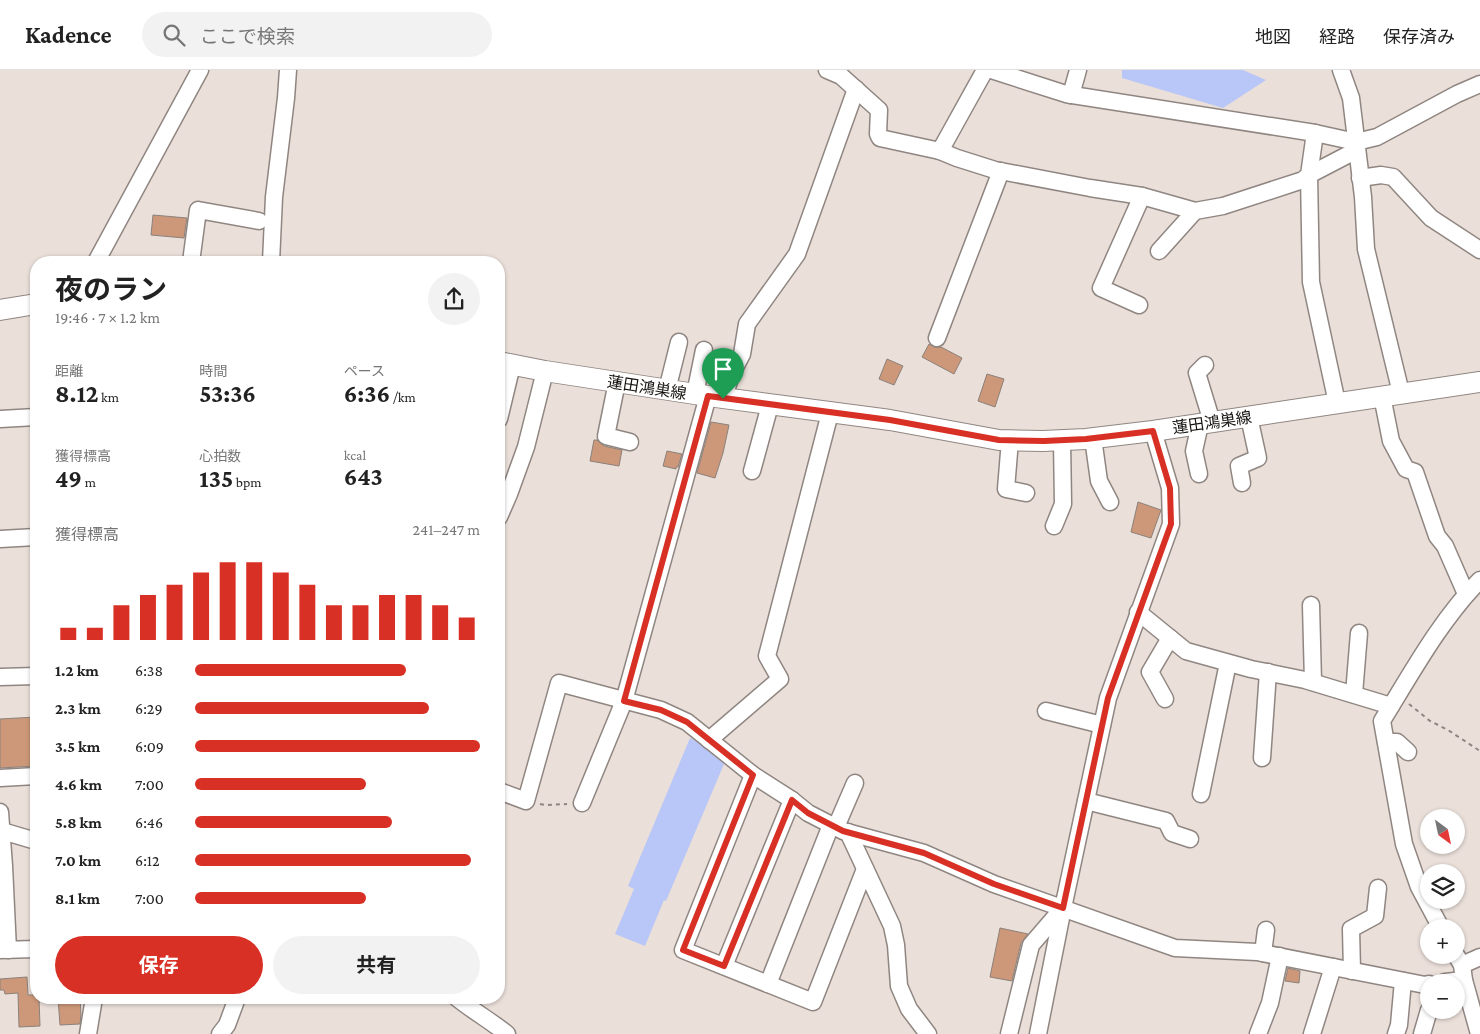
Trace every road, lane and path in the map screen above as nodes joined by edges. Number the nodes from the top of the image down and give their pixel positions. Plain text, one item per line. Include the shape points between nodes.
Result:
1 (200, 70) edge
2 (288, 70) edge
3 (827, 70) edge
4 (985, 70) edge
5 (991, 70) edge
6 (1078, 70) edge
7 (1341, 70) edge
8 (1480, 84) edge
9 (856, 89) junction
10 (1071, 95) junction
11 (1315, 133) junction
12 (1356, 146) junction
13 (940, 150) junction
14 (1001, 171) junction
15 (1309, 175) junction
16 (1360, 178) junction
17 (1142, 196) junction
18 (1195, 211) junction
19 (259, 221) dead end
20 (1480, 250) edge
21 (1159, 251) dead end
22 (99, 256) edge
23 (192, 256) edge
24 (271, 256) edge
25 (30, 305) edge
26 (1138, 305) dead end
27 (0, 310) edge
28 (937, 338) dead end
29 (679, 342) dead end
30 (704, 350) dead end
31 (506, 363) edge
32 (1205, 365) dead end
33 (545, 371) junction
34 (617, 382) junction
35 (1480, 382) edge
36 (668, 390) junction
37 (1391, 394) junction
38 (709, 396) junction
39 (1337, 404) junction
40 (770, 405) junction
41 (830, 413) junction
42 (30, 417) edge
43 (1249, 417) junction
44 (0, 419) edge
45 (1206, 423) junction
46 (1153, 431) junction
47 (1093, 438) junction
48 (1010, 440) junction
49 (1062, 440) junction
50 (630, 442) dead end
51 (752, 471) dead end
52 (1199, 474) dead end
53 (1242, 483) dead end
54 (1026, 492) dead end
55 (1110, 502) dead end
56 (505, 504) edge
57 (1054, 526) dead end
58 (30, 537) edge
59 (0, 539) edge
60 (1480, 580) edge
61 (1466, 594) junction
62 (1311, 605) dead end
63 (1138, 612) junction
64 (1359, 633) dead end
65 (1170, 638) junction
66 (1228, 663) junction
67 (1268, 672) junction
68 (30, 676) edge
69 (0, 677) edge
70 (1313, 682) junction
71 (1354, 694) junction
72 (1165, 699) dead end
73 (1394, 700) junction
74 (624, 701) junction
75 (1046, 711) dead end
76 (1102, 725) junction
77 (709, 740) junction
78 (1386, 742) junction
79 (1480, 751) edge
80 (1408, 752) dead end
81 (1262, 758) dead end
82 (753, 775) junction
83 (30, 776) edge
84 (0, 778) edge
85 (855, 783) dead end
86 (505, 793) edge
87 (1201, 794) dead end
88 (792, 800) junction
89 (526, 801) junction
90 (1086, 801) junction
91 (582, 803) joint
92 (0, 812) edge
93 (838, 828) junction
94 (2, 831) junction
95 (30, 838) edge
96 (1190, 839) dead end
97 (2, 866) edge
98 (865, 869) junction
99 (1378, 888) dead end
100 (1063, 908) junction
101 (1436, 919) edge
102 (1266, 930) dead end
103 (30, 949) edge
104 (4, 950) edge
105 (1263, 953) junction
106 (1280, 956) junction
107 (1480, 957) edge
108 (724, 966) junction
109 (1333, 967) junction
110 (1461, 967) edge
111 (1352, 971) junction
112 (1403, 981) junction
113 (768, 984) junction
114 (1420, 984) edge
115 (93, 1004) edge
116 (235, 1004) edge
117 (464, 1004) edge
118 (1426, 1019) edge
119 (88, 1034) edge
120 (220, 1034) edge
121 (507, 1034) edge
122 (928, 1034) edge
123 (1009, 1034) edge
124 (1038, 1034) edge
125 (1258, 1034) edge
126 (1312, 1034) edge
127 (1396, 1034) edge
128 (1422, 1034) edge
129 (1479, 1034) edge

1 - 22 street
2 - 24 street via 274,197
3 - 9 street via 841,76
4 - 13 street
5 - 10 street
6 - 10 street
7 - 12 street via 1351,98
8 - 12 street
9 - 13 street via 879,110 880,138
9 - 38 street via 797,254 747,324 742,354 732,373
10 - 11 street
11 - 12 street
11 - 15 street
12 - 15 street
12 - 16 street
13 - 14 street
14 - 17 street
14 - 28 street
15 - 18 street via 1303,180 1223,206
15 - 39 street via 1312,282
16 - 20 street via 1393,177 1431,218
16 - 37 street via 1366,249
17 - 18 street
17 - 26 street via 1101,288
18 - 21 street
19 - 23 street via 198,210
25 - 27 main road
29 - 36 street
30 - 38 street
31 - 33 main road, 蓮田鴻巣線
32 - 45 street via 1197,373
33 - 34 main road, 蓮田鴻巣線
33 - 56 street via 526,447
34 - 36 main road, 蓮田鴻巣線
34 - 50 street via 606,436
35 - 37 main road, 蓮田鴻巣線
36 - 38 main road, 蓮田鴻巣線
37 - 39 main road, 蓮田鴻巣線
37 - 61 street via 1391,440 1406,469 1414,472 1437,536 1445,546
38 - 40 main road, 蓮田鴻巣線
38 - 74 street
39 - 43 main road, 蓮田鴻巣線
40 - 41 main road, 蓮田鴻巣線
40 - 51 street
41 - 48 main road, 蓮田鴻巣線
41 - 77 street via 768,656 780,680
42 - 44 street
43 - 45 main road, 蓮田鴻巣線
43 - 53 street via 1258,458 1239,466
45 - 46 main road, 蓮田鴻巣線
45 - 52 street via 1194,451
46 - 47 main road, 蓮田鴻巣線
46 - 63 street via 1170,488 1171,524
47 - 49 main road, 蓮田鴻巣線
47 - 55 street via 1099,481
48 - 49 main road, 蓮田鴻巣線
48 - 54 street via 1006,489
49 - 57 street via 1062,504
58 - 59 street
60 - 61 street
61 - 73 street
62 - 70 street
63 - 65 street
63 - 76 street
64 - 71 street
65 - 66 street via 1186,652
65 - 72 street via 1150,672
66 - 67 street
66 - 87 street
67 - 70 street
67 - 81 street
68 - 69 street
70 - 71 street
71 - 73 street
73 - 78 street via 1382,721
73 - 79 path
74 - 77 street via 661,710 687,722
74 - 89 street via 559,683
74 - 91 street
75 - 76 street
76 - 90 street
77 - 82 street
78 - 80 street via 1397,742
78 - 101 street via 1404,844 1419,887
82 - 88 street
82 - 108 street via 683,950
83 - 84 street
85 - 93 street
86 - 89 street
88 - 93 street via 808,813
88 - 108 street
89 - 91 path via 546,805
90 - 96 street via 1166,821 1172,833
90 - 100 street
92 - 94 street
93 - 98 street
93 - 100 street via 924,853 994,884
93 - 113 street
94 - 95 street
94 - 97 street
97 - 104 street
98 - 113 street via 813,1002
98 - 122 street via 892,926 899,986 909,1009
99 - 111 street via 1374,916 1351,929
100 - 105 street via 1175,948
100 - 123 street via 1031,945
100 - 124 street
102 - 105 street
103 - 104 street
105 - 106 street
106 - 109 street
106 - 125 street via 1270,1003
107 - 110 street
108 - 113 street
109 - 111 street
109 - 126 street
110 - 129 street
111 - 112 street
112 - 114 street
112 - 127 street
115 - 119 street
116 - 120 street
117 - 121 street
118 - 128 street

